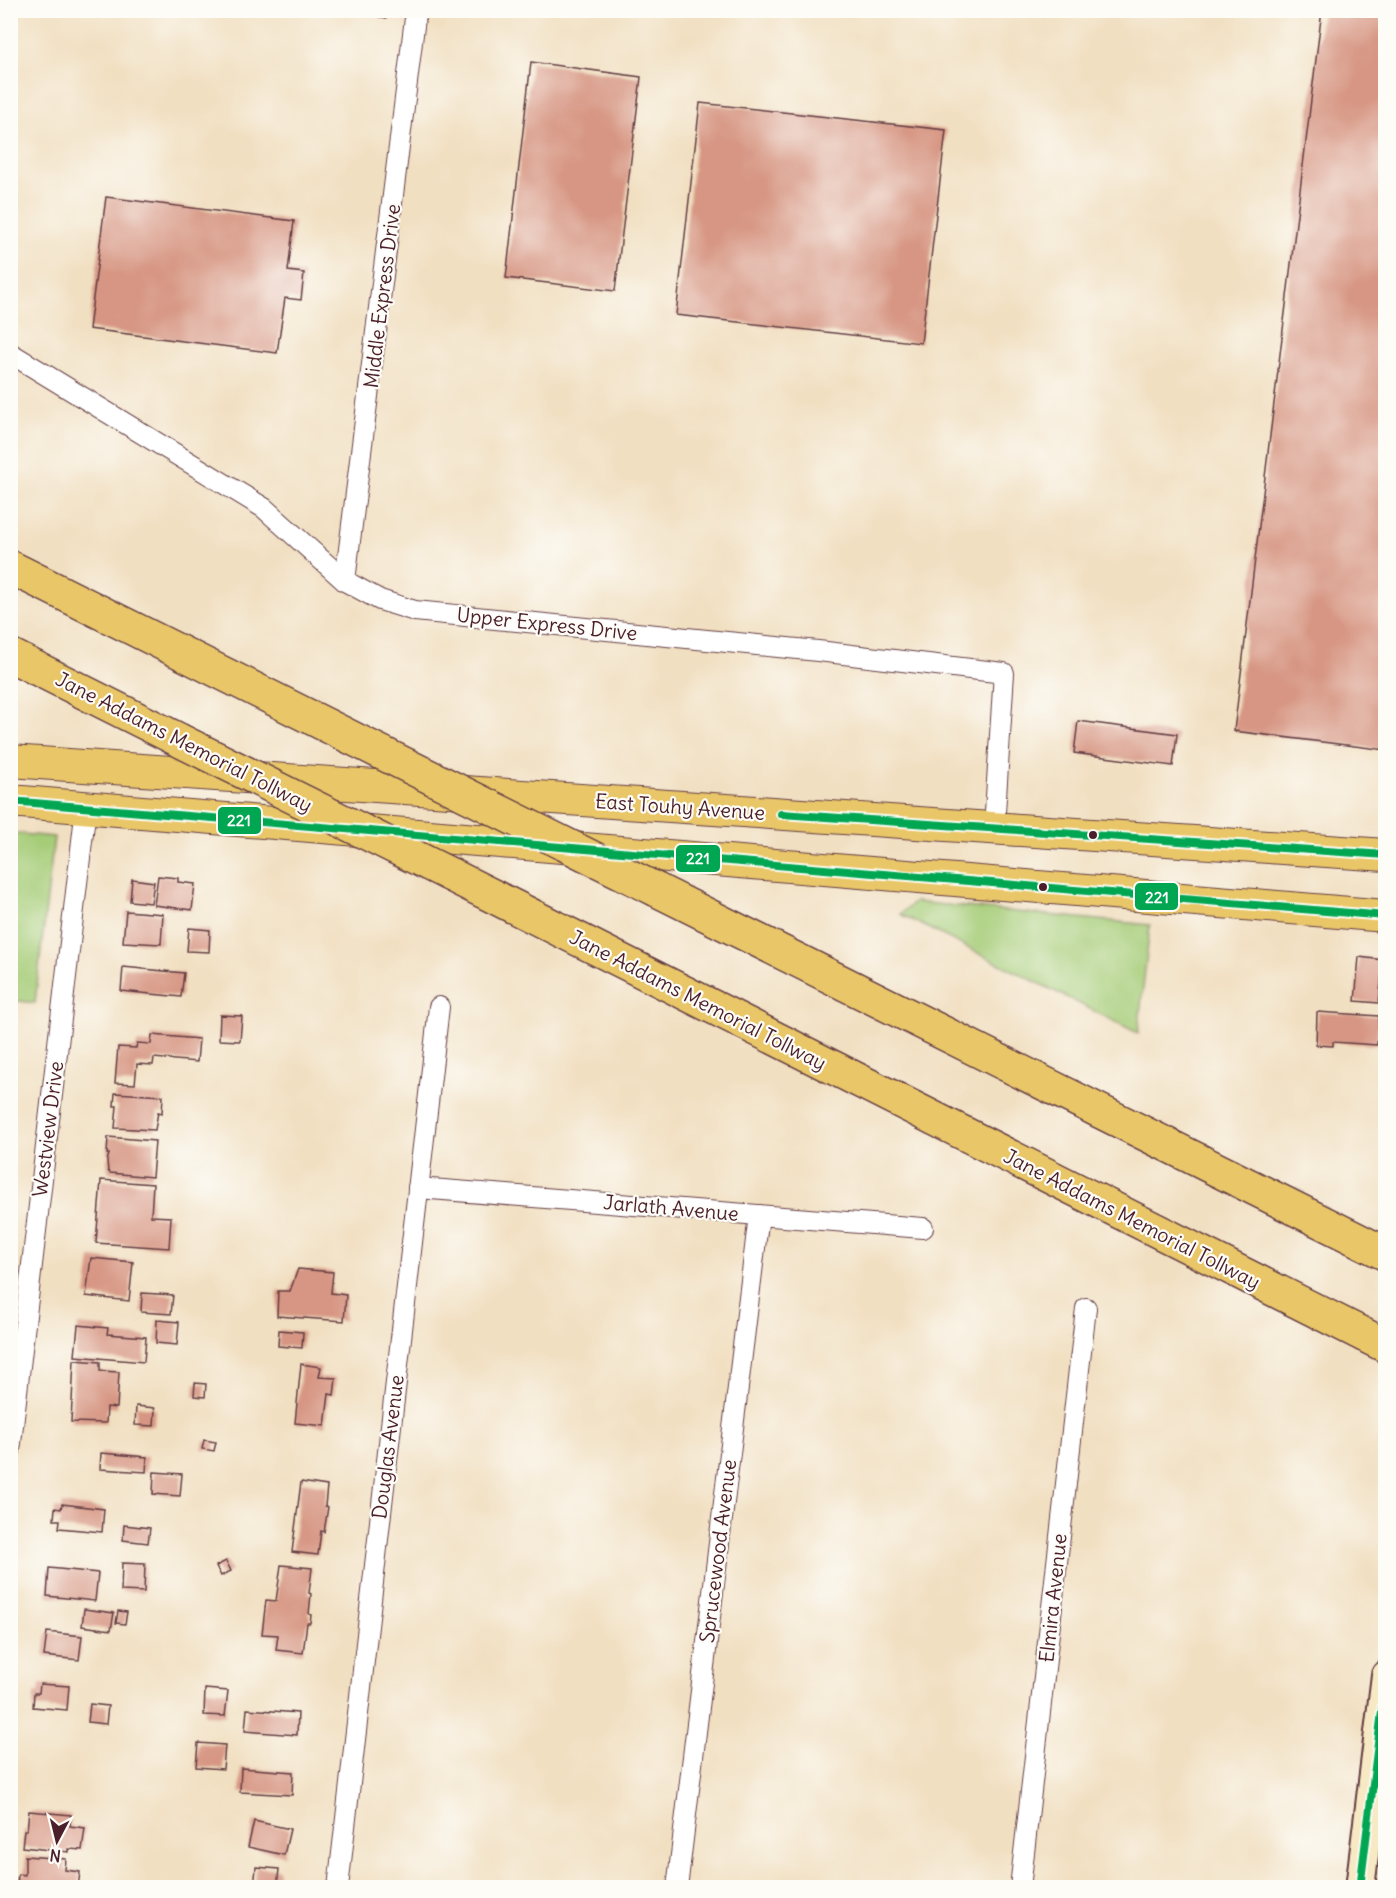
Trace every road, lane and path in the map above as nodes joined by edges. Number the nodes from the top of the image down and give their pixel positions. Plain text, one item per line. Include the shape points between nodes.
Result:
1 (416, 10) edge
2 (10, 353) edge
3 (10, 567) edge
4 (345, 581) junction
5 (10, 655) edge
6 (10, 761) edge
7 (10, 801) edge
8 (86, 807) junction
9 (994, 828) junction
10 (1386, 855) edge
11 (1386, 916) edge
12 (439, 1007) dead end
13 (418, 1188) junction
14 (759, 1215) junction
15 (923, 1228) dead end
16 (1386, 1254) edge
17 (1086, 1308) dead end
18 (1386, 1347) edge
19 (10, 1451) edge
20 (1386, 1676) edge
21 (338, 1887) edge
22 (677, 1887) edge
23 (1020, 1887) edge
24 (1360, 1887) edge

1 - 4 street, Middle Express Drive
2 - 4 street, Upper Express Drive via 264,508
3 - 16 highway, bridge
4 - 9 street, Upper Express Drive via 380,600 415,611 1004,673
5 - 18 highway, Jane Addams Memorial Tollway, bridge
6 - 9 main road, East Touhy Avenue
7 - 8 main road
8 - 11 main road
8 - 19 street, Westview Drive
9 - 10 main road, East Touhy Avenue
12 - 13 street, Douglas Avenue
13 - 14 street, Jarlath Avenue
13 - 21 street, Douglas Avenue
14 - 15 street, Jarlath Avenue
14 - 22 street, Sprucewood Avenue
17 - 23 street, Elmira Avenue
20 - 24 main road

